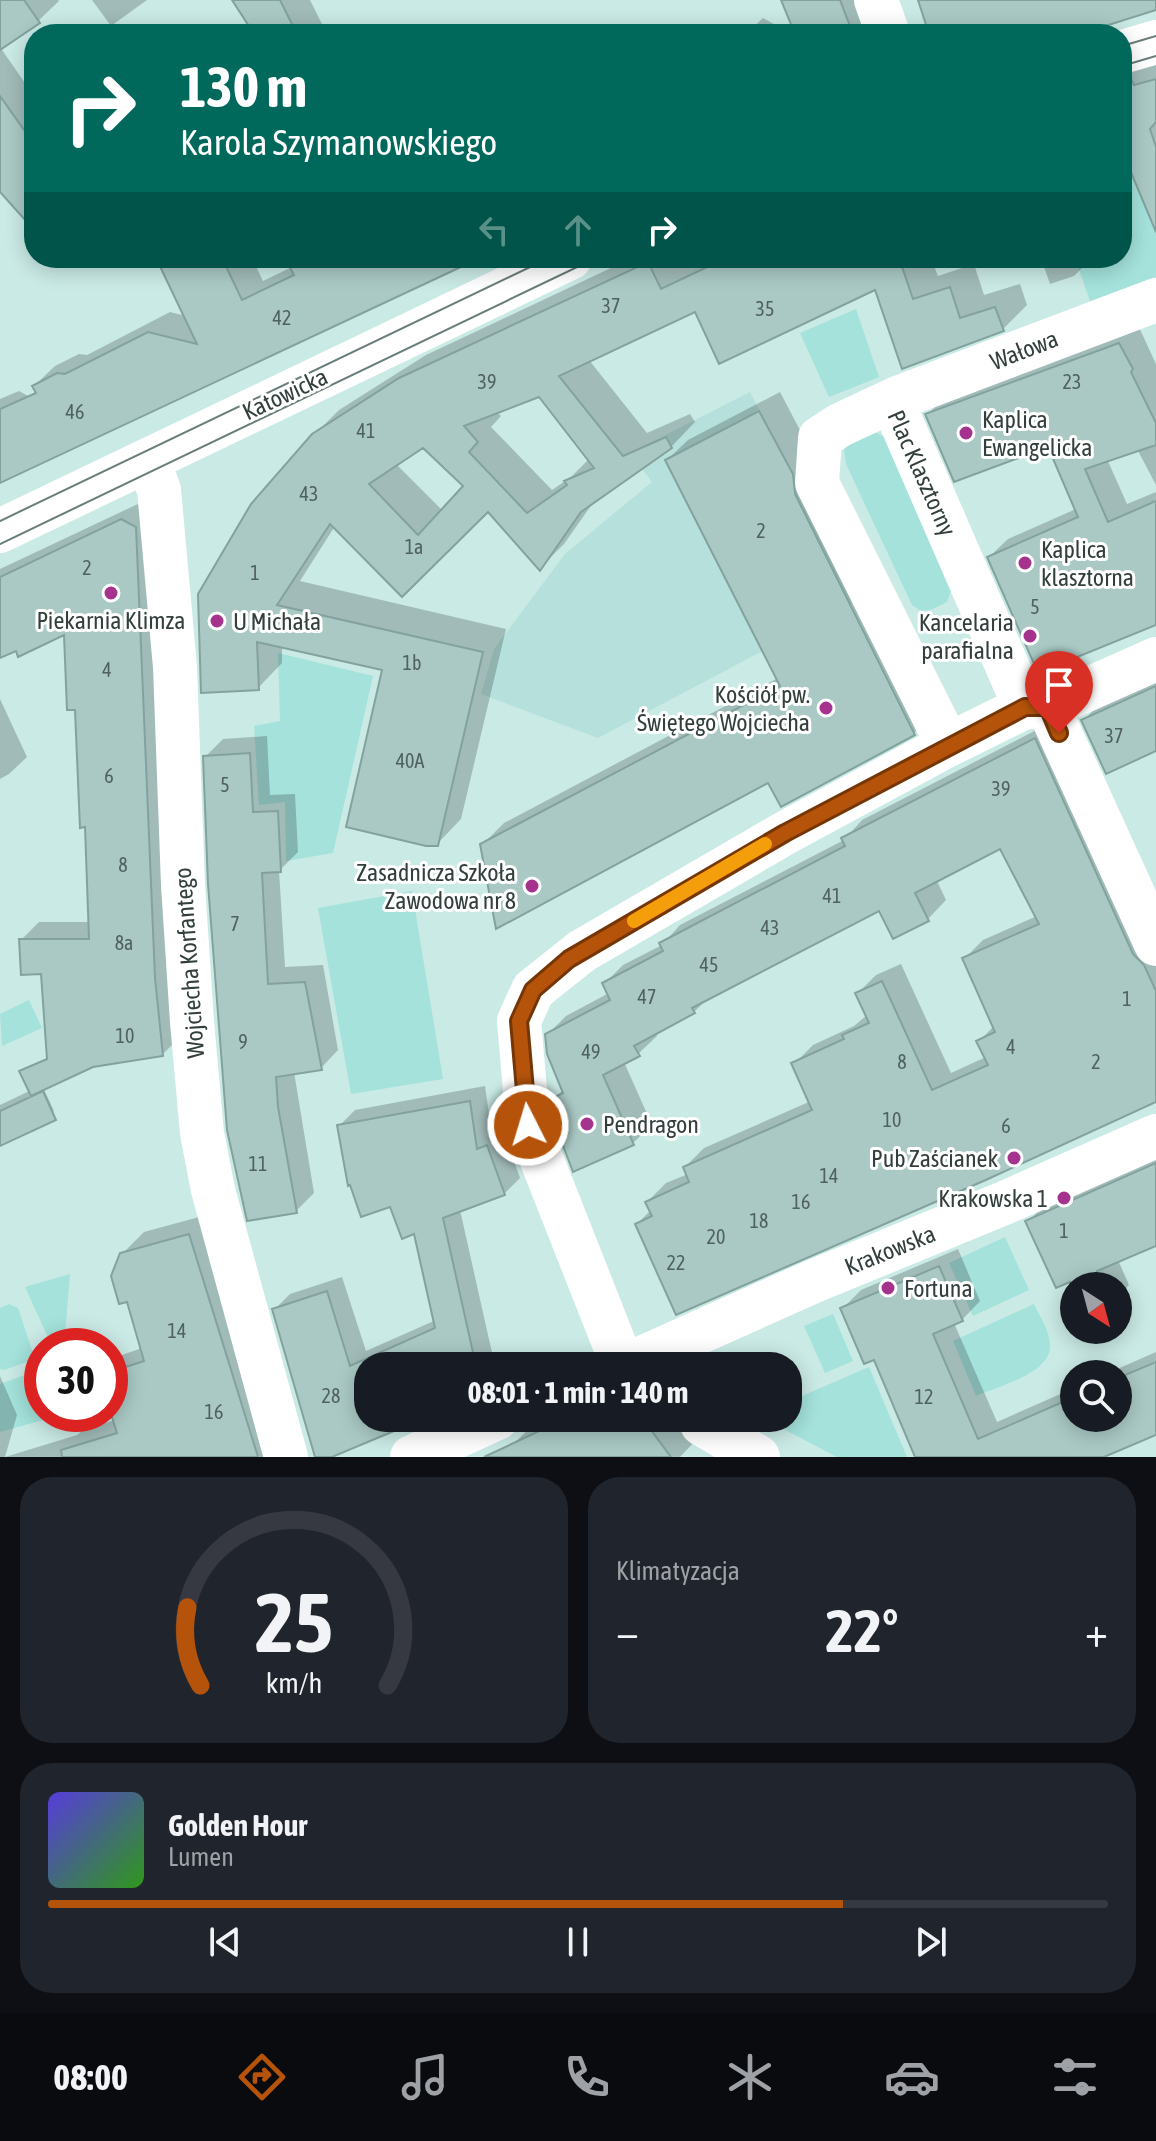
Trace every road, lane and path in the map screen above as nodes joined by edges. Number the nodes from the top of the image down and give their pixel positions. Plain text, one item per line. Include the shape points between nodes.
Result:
1 (876, 0) edge
2 (884, 24) edge
3 (1156, 42) edge
4 (1132, 49) edge
5 (549, 268) edge
6 (1156, 300) edge
7 (892, 401) junction
8 (148, 460) junction
9 (0, 531) edge
10 (1156, 659) edge
11 (1036, 707) junction
12 (948, 745) junction
13 (1156, 944) edge
14 (1156, 1136) edge
15 (616, 1352) edge
16 (678, 1352) edge
17 (466, 1432) edge
18 (716, 1432) edge
19 (286, 1457) edge
20 (412, 1457) edge
21 (758, 1457) edge

1 - 2 street
3 - 4 street
5 - 8 street, Katowicka
6 - 7 street, Wałowa
7 - 11 street, Plac Klasztorny
7 - 12 street, Plac Klasztorny via 820,438 817,483
8 - 9 street, Katowicka
8 - 19 street, Wojciecha Korfantego via 159,490 175,667 184,900 202,1133
10 - 11 street
11 - 12 street
11 - 13 street, Plac Klasztorny
12 - 15 street via 595,943 533,990 519,1021 528,1125
14 - 16 street, Krakowska via 814,1281
17 - 20 street
18 - 21 street

